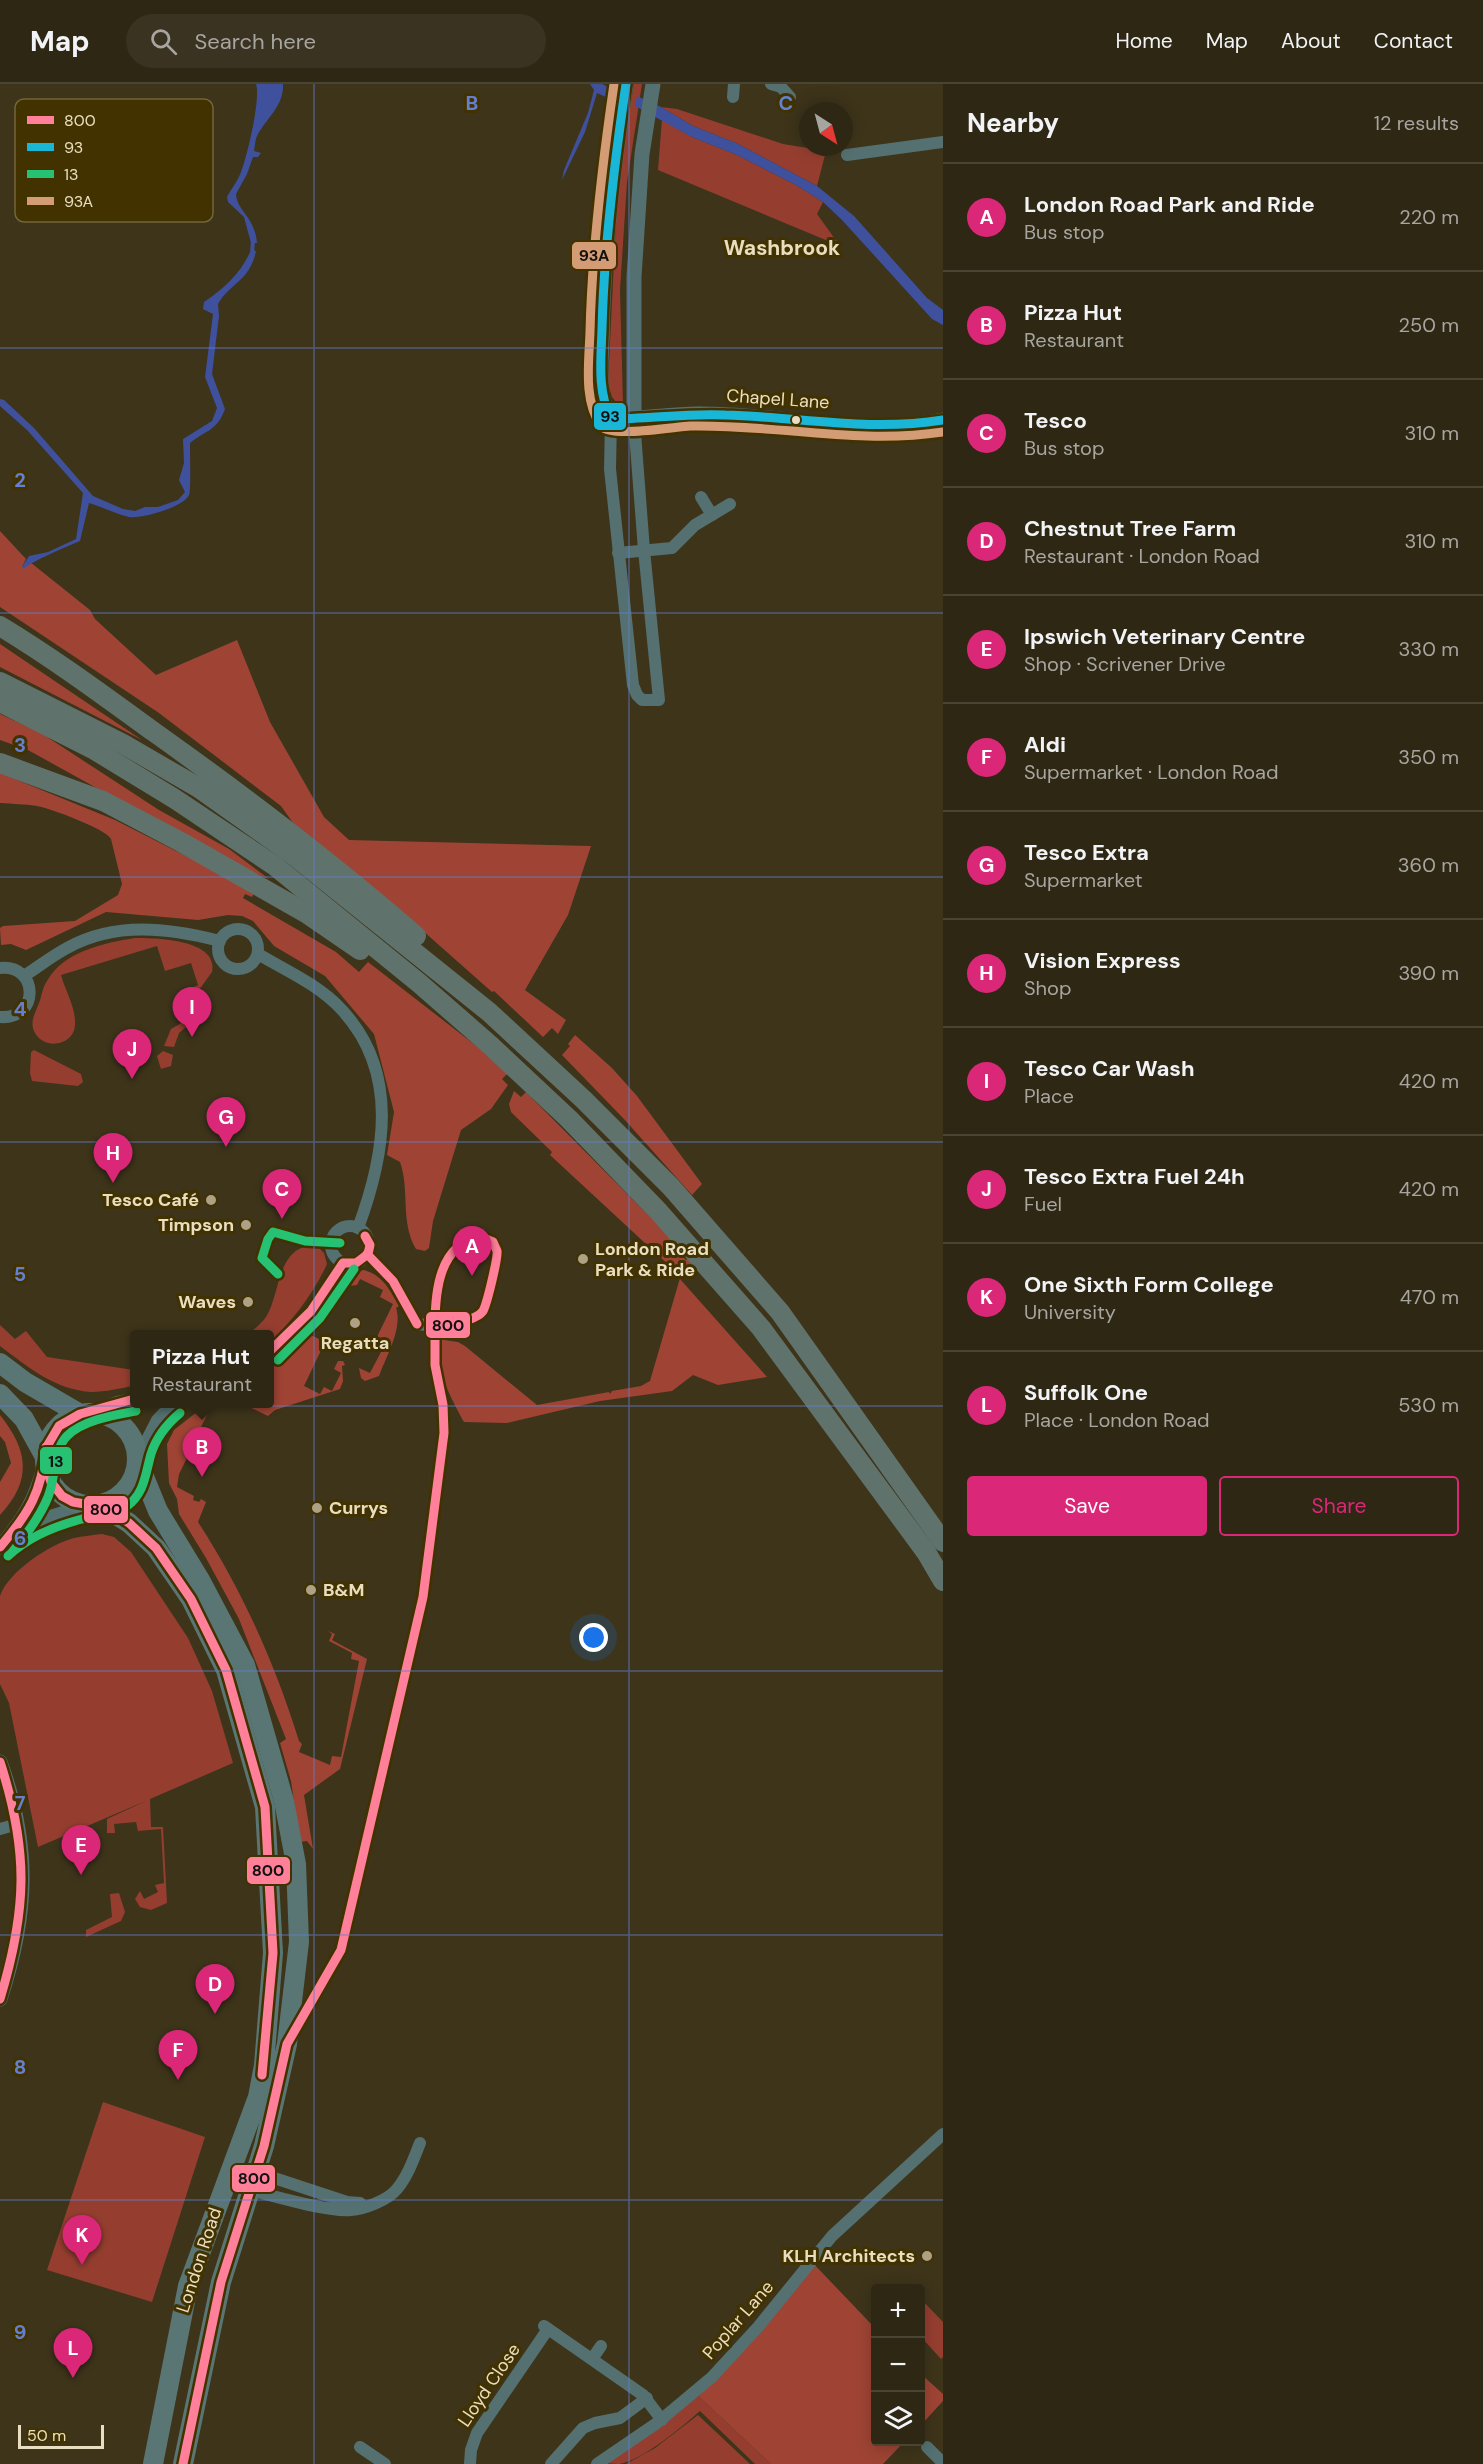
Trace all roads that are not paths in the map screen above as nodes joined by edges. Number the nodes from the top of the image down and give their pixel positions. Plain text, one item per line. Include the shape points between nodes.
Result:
1 (626, 84) edge
2 (771, 84) edge
3 (652, 90) edge
4 (790, 97) dead end
5 (943, 142) edge
6 (853, 154) edge
7 (611, 419) junction
8 (634, 420) junction
9 (943, 420) edge
10 (701, 497) dead end
11 (730, 504) dead end
12 (712, 514) junction
13 (644, 550) junction
14 (618, 553) junction
15 (0, 626) edge
16 (0, 682) edge
17 (0, 702) edge
18 (0, 763) edge
19 (220, 940) junction
20 (258, 954) junction
21 (0, 968) edge
22 (24, 976) junction
23 (419, 983) junction
24 (489, 1012) junction
25 (0, 1017) edge
26 (358, 1228) junction
27 (368, 1254) junction
28 (343, 1263) junction
29 (445, 1327) dead end
30 (274, 1347) edge
31 (0, 1363) edge
32 (0, 1394) edge
33 (130, 1400) edge
34 (169, 1408) edge
35 (85, 1413) junction
36 (138, 1460) junction
37 (45, 1461) junction
38 (92, 1506) junction
39 (943, 1542) edge
40 (3, 1544) edge
41 (943, 1581) edge
42 (0, 1761) edge
43 (18, 1824) junction
44 (0, 1829) edge
45 (0, 1999) edge
46 (943, 2134) edge
47 (241, 2141) junction
48 (420, 2143) dead end
49 (249, 2179) junction
50 (370, 2205) junction
51 (178, 2332) junction
52 (601, 2346) dead end
53 (592, 2359) junction
54 (647, 2398) junction
55 (662, 2420) junction
56 (360, 2447) dead end
57 (927, 2447) dead end
58 (943, 2463) edge
59 (153, 2464) edge
60 (183, 2464) edge
61 (385, 2464) edge
62 (470, 2464) edge
63 (551, 2464) edge
64 (597, 2464) edge

1 - 7 street via 612,180 602,325 601,378 604,404
2 - 4 street via 781,87
3 - 8 street via 642,154 634,276
5 - 6 street
7 - 8 street, Chapel Lane
7 - 14 street via 610,469
8 - 9 street, Chapel Lane via 697,414 900,427
8 - 13 street
10 - 12 street
11 - 12 street
12 - 13 street via 672,548
13 - 14 street
13 - 14 street via 659,700 642,700 633,685
15 - 24 highway via 46,654 256,805 457,972
16 - 24 highway via 123,744 199,788 292,854
17 - 23 highway via 93,749 193,811 275,866
18 - 23 highway via 103,801 306,913 383,966
19 - 20 street via 230,931 242,929 256,939
19 - 20 street via 219,955 230,968 245,968
19 - 22 street via 165,929 113,932 68,947
20 - 26 street via 313,985 343,1011 374,1064 384,1105 371,1192
21 - 22 street via 10,968
22 - 25 street via 30,990 27,1005 15,1015
23 - 41 highway via 569,1119 667,1221 761,1328 926,1552
24 - 39 highway via 671,1187 780,1312
26 - 27 street via 367,1237
26 - 28 street via 342,1228 333,1238 333,1253
27 - 28 street via 355,1264
27 - 29 street via 393,1281 417,1324
28 - 30 street via 296,1327
31 - 35 main road via 25,1382
32 - 37 main road via 24,1419
33 - 35 street
34 - 36 street via 152,1427
35 - 36 main road via 107,1415 125,1427 136,1445
35 - 37 main road via 59,1426 51,1437
36 - 38 main road via 129,1487 120,1496
36 - 49 main road, London Road via 158,1511 245,1665 284,1801 296,1864 299,1942 287,2044 264,2146
37 - 38 main road via 51,1482 62,1496
37 - 40 street via 34,1500
38 - 40 street via 46,1520
38 - 47 main road, London Road via 129,1523 156,1548 191,1599 226,1670 265,1807 273,1953 264,2065 258,2097
42 - 43 street
43 - 44 street
43 - 45 street via 24,1876 16,1946
46 - 55 street, Poplar Lane via 832,2236 725,2363
47 - 49 main road via 239,2163
47 - 51 main road, London Road via 190,2277
48 - 50 street via 397,2189
49 - 50 street
49 - 50 street via 274,2197 351,2210
49 - 51 main road via 232,2193 220,2218
49 - 60 main road, London Road via 221,2282
51 - 59 main road, London Road
52 - 53 street
53 - 54 street
53 - 62 street, Lloyd Close via 546,2328 477,2433
54 - 55 street
54 - 63 street via 620,2418 583,2428
55 - 64 street, Poplar Lane
56 - 61 street
57 - 58 street

